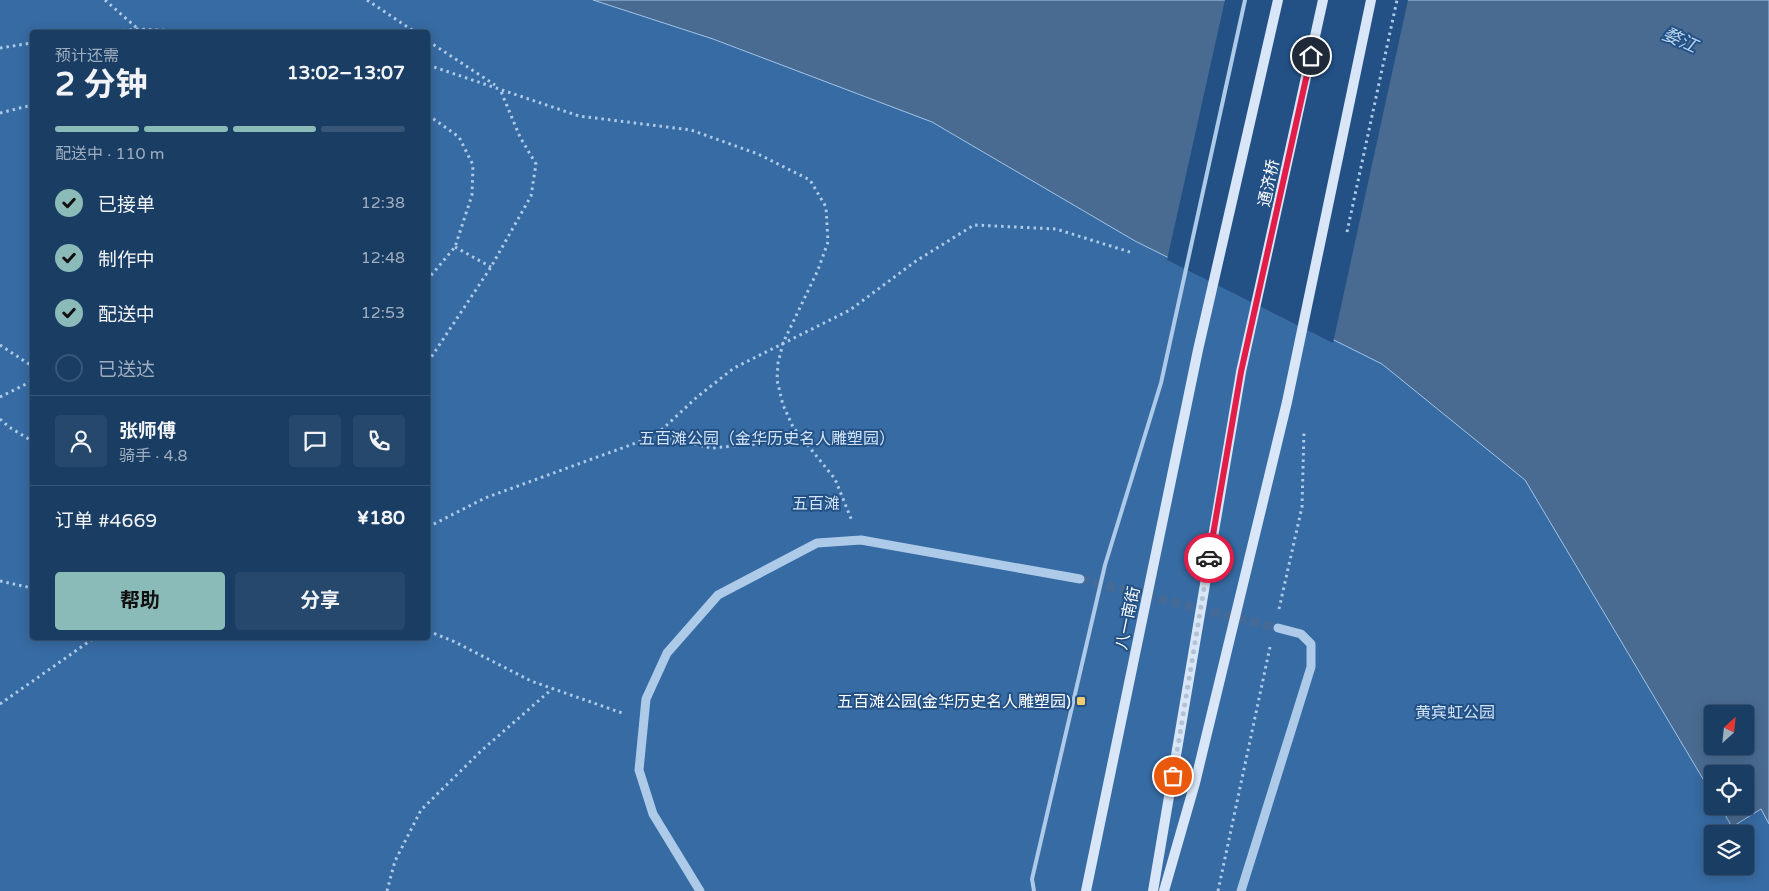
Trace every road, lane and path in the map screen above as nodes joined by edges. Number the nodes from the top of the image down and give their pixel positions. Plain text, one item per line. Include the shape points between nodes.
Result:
1 (105, 0) edge
2 (367, 0) edge
3 (1245, 0) edge
4 (1278, 0) edge
5 (1323, 0) edge
6 (1371, 0) edge
7 (1397, 0) edge
8 (138, 29) junction
9 (129, 30) edge
10 (157, 30) edge
11 (413, 30) edge
12 (430, 41) edge
13 (30, 43) edge
14 (0, 48) edge
15 (430, 66) edge
16 (500, 89) junction
17 (30, 106) edge
18 (0, 113) edge
19 (430, 116) edge
20 (1345, 240) dead end
21 (455, 247) junction
22 (1133, 253) dead end
23 (492, 267) junction
24 (430, 278) edge
25 (783, 343) junction
26 (0, 345) edge
27 (1198, 350) joint
28 (430, 359) edge
29 (30, 365) edge
30 (30, 383) edge
31 (0, 398) edge
32 (0, 419) edge
33 (1306, 422) dead end
34 (655, 436) junction
35 (801, 437) junction
36 (30, 440) edge
37 (430, 526) edge
38 (860, 540) junction
39 (1080, 579) tunnel mouth
40 (0, 581) edge
41 (30, 588) edge
42 (1278, 613) dead end
43 (1278, 628) tunnel mouth
44 (430, 632) edge
45 (91, 640) edge
46 (1271, 642) dead end
47 (552, 688) junction
48 (0, 704) edge
49 (644, 721) junction
50 (387, 891) edge
51 (700, 891) edge
52 (1034, 891) edge
53 (1086, 891) edge
54 (1153, 891) edge
55 (1164, 891) edge
56 (1218, 891) edge
57 (1241, 891) edge

1 - 8 path
2 - 11 path
3 - 52 lane via 1161,383 1105,566 1032,879
4 - 27 main road, 通济桥
5 - 54 main road, 通济桥 via 1241,372
6 - 55 main road via 1287,402 1195,783
7 - 20 path
8 - 9 path
8 - 10 path
12 - 16 path
13 - 14 path
15 - 16 path
16 - 23 path via 520,137 536,164 531,196
16 - 25 path via 578,116 691,130 758,154 810,180 826,207 828,242
17 - 18 path
19 - 21 path via 459,137 473,165 472,195
21 - 23 path
21 - 24 path
22 - 25 path via 1056,229 974,225 916,260 850,310
23 - 28 path
25 - 34 path via 734,368
25 - 35 path via 777,380 783,405
26 - 29 path
27 - 53 main road, 八一南街
30 - 31 path
32 - 36 path
33 - 42 path via 1302,508
34 - 35 path via 712,448
34 - 37 path via 485,498
35 - 38 path via 835,479
38 - 39 street
38 - 49 street via 817,543 718,595 667,653 646,699
40 - 41 path
43 - 57 street via 1301,634 1311,644 1311,668
44 - 47 path
45 - 48 path
46 - 56 path
47 - 49 path
47 - 50 path via 421,810 395,861
49 - 51 street via 639,770 654,814

